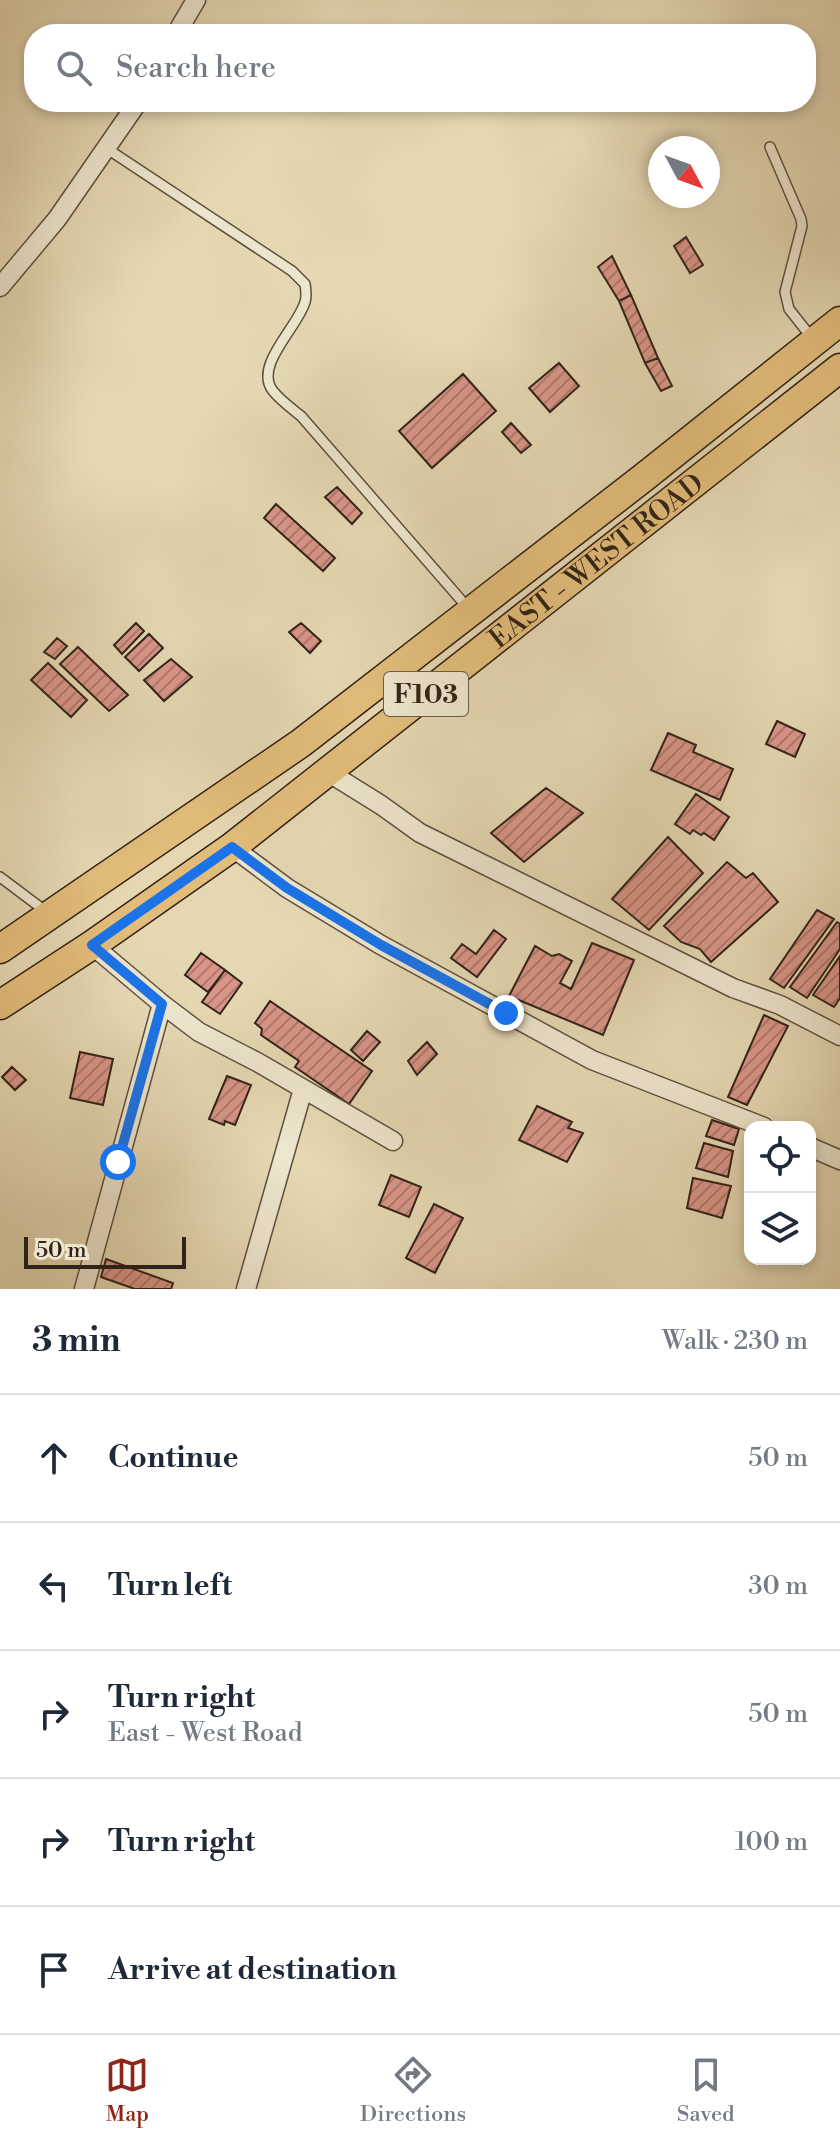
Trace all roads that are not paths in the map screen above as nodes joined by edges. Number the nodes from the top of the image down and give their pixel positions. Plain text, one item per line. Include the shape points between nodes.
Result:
1 (196, 0) edge
2 (182, 24) edge
3 (131, 112) edge
4 (770, 147) dead end
5 (106, 148) junction
6 (0, 287) edge
7 (840, 321) edge
8 (815, 341) junction
9 (840, 368) edge
10 (471, 611) junction
11 (328, 772) junction
12 (232, 847) junction
13 (0, 877) edge
14 (51, 915) junction
15 (92, 945) junction
16 (0, 949) edge
17 (162, 1004) junction
18 (0, 1005) edge
19 (840, 1036) edge
20 (303, 1089) junction
21 (749, 1121) edge
22 (393, 1141) dead end
23 (816, 1150) edge
24 (840, 1160) edge
25 (84, 1289) edge
26 (247, 1289) edge

1 - 2 street
3 - 5 street
4 - 8 lane via 802,226 785,292 789,309
5 - 6 street via 57,219
5 - 10 lane via 305,284 306,300 269,363 271,389 301,416
7 - 8 main road, EAST - WEST ROAD / F103
8 - 10 main road, EAST - WEST ROAD / F103
9 - 11 main road, EAST - WEST ROAD / F103
10 - 14 main road, EAST - WEST ROAD / F103 via 301,743
11 - 12 main road, EAST - WEST ROAD / F103
11 - 19 street via 420,833
12 - 15 main road, EAST - WEST ROAD / F103
12 - 21 street via 287,888 381,945 592,1060
13 - 14 lane
14 - 16 main road, EAST - WEST ROAD / F103
15 - 17 street
15 - 18 main road, EAST - WEST ROAD / F103
17 - 20 street via 199,1032
17 - 25 street
20 - 22 street
20 - 26 street
23 - 24 street

